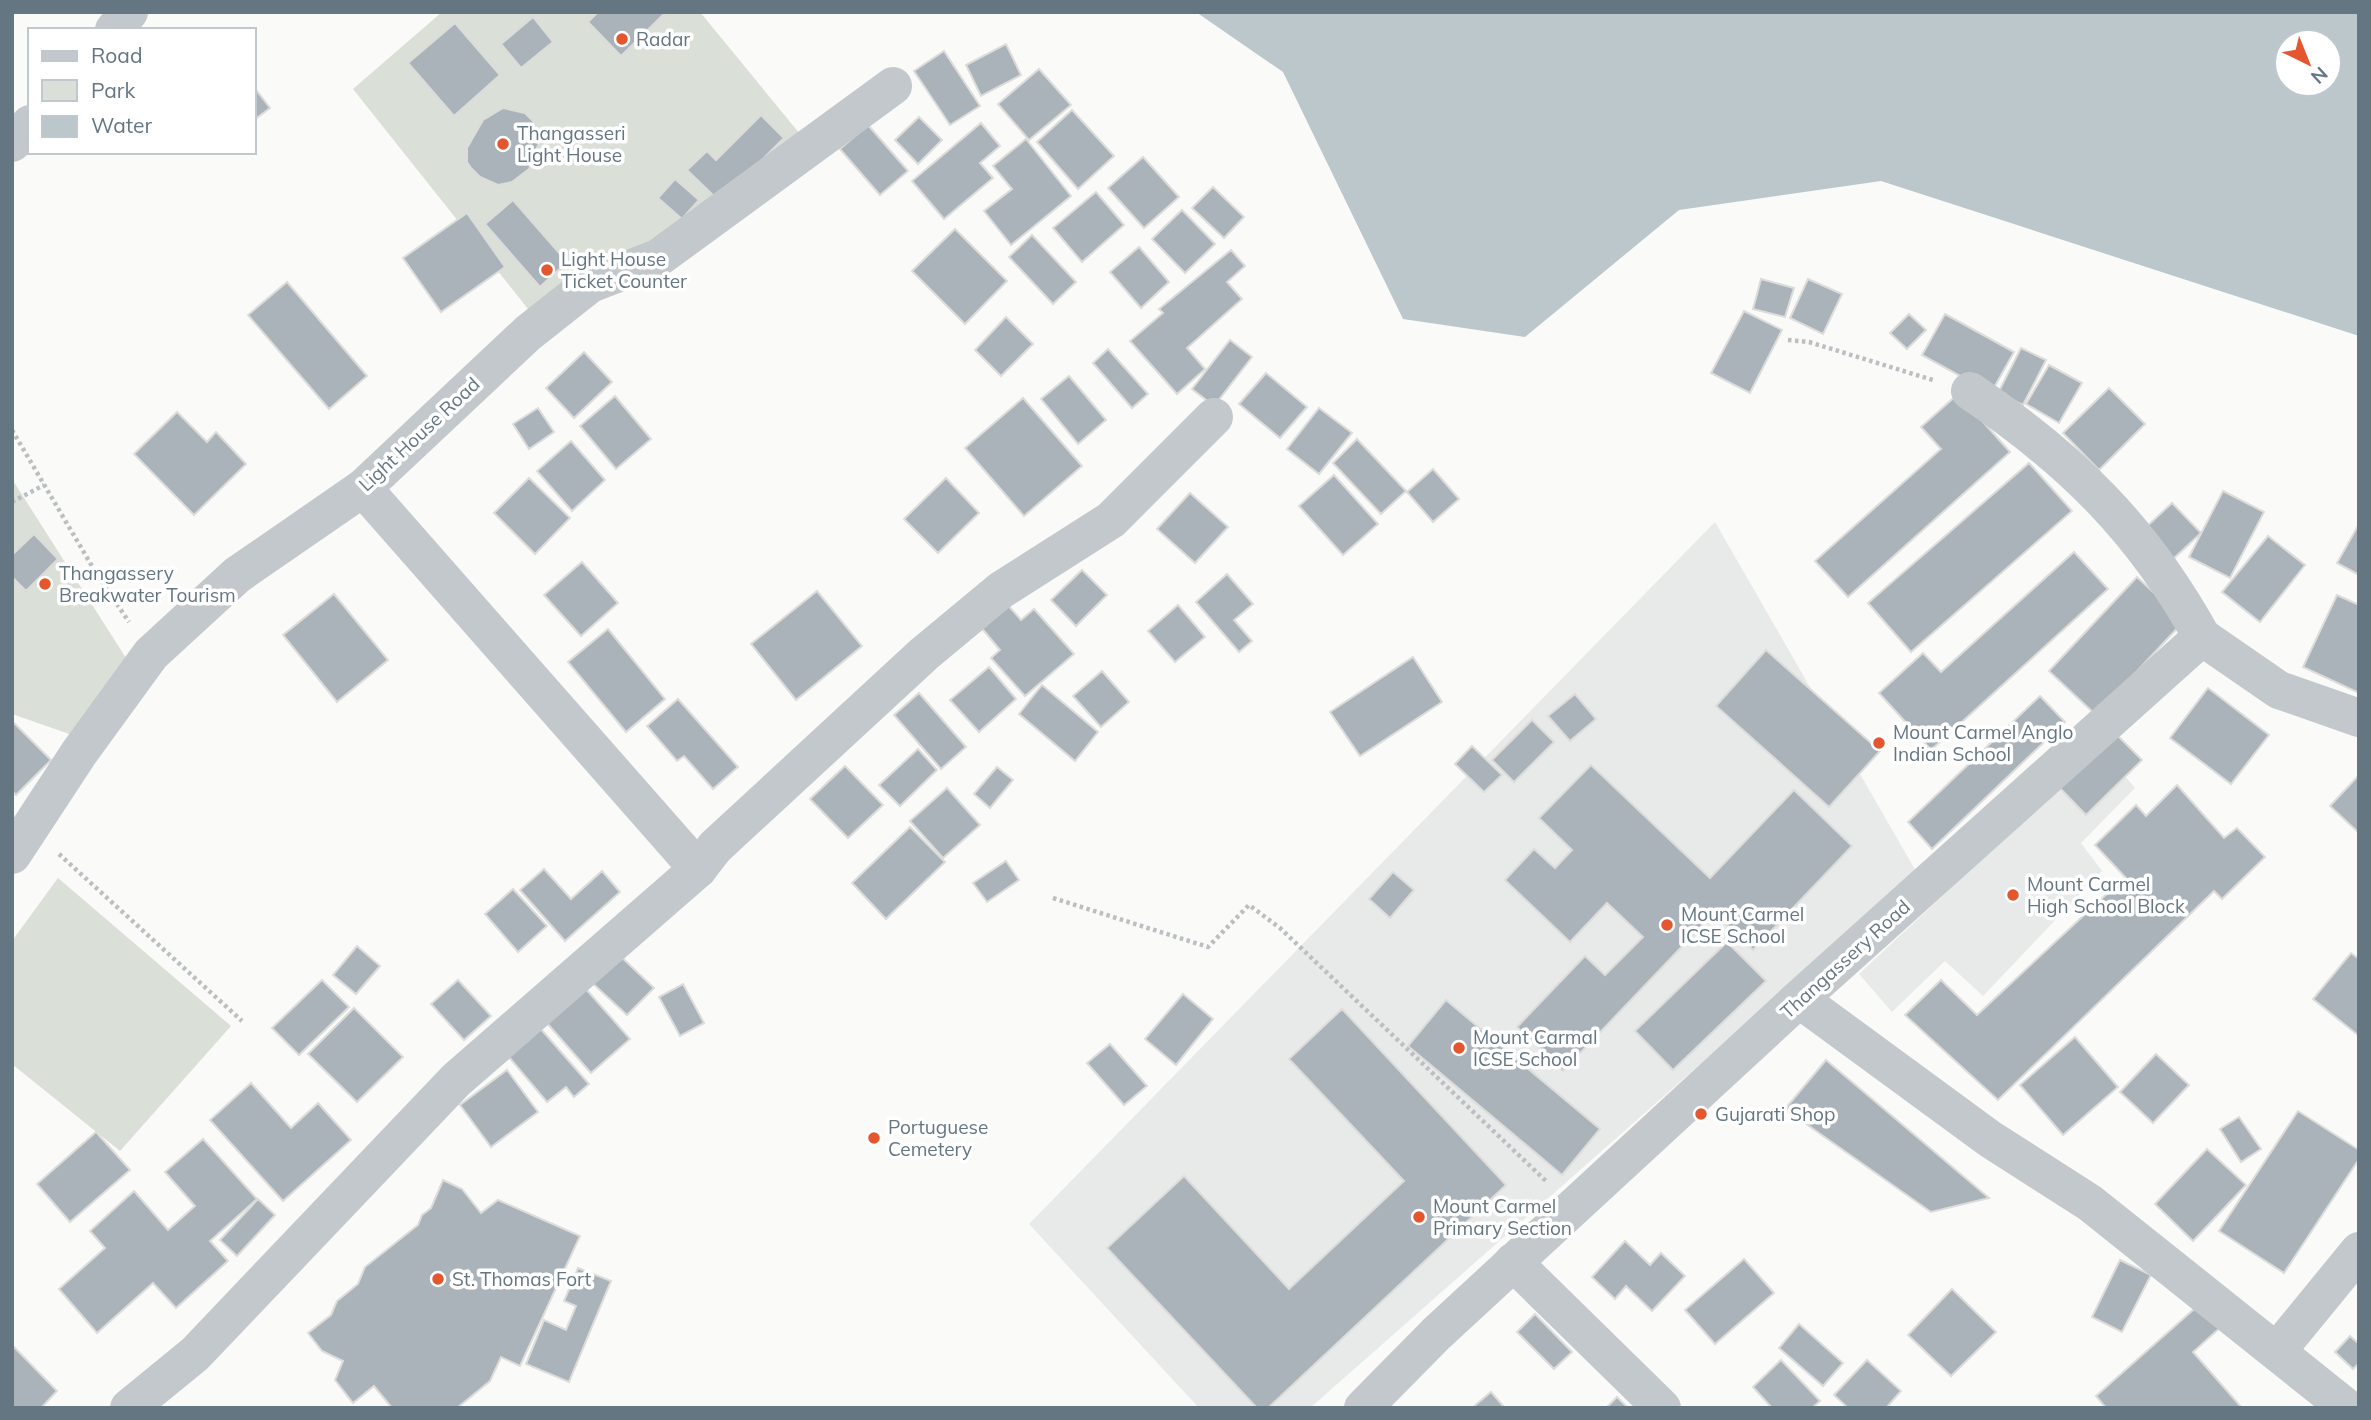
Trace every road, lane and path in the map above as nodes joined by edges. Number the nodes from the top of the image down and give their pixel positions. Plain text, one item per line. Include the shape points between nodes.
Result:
1 (130, 12) edge
2 (116, 28) edge
3 (893, 86) dead end
4 (28, 126) edge
5 (12, 144) edge
6 (1788, 340) dead end
7 (1970, 391) joint
8 (1214, 417) dead end
9 (12, 430) edge
10 (44, 485) junction
11 (363, 488) junction
12 (12, 502) edge
13 (2202, 637) junction
14 (151, 654) junction
15 (2359, 718) edge
16 (21, 841) edge
17 (698, 869) junction
18 (1053, 898) dead end
19 (1798, 999) junction
20 (242, 1021) dead end
21 (1573, 1207) junction
22 (2359, 1251) edge
23 (1513, 1262) junction
24 (2277, 1350) junction
25 (129, 1408) edge
26 (1363, 1408) edge
27 (1662, 1408) edge
28 (2347, 1408) edge

1 - 2 street
3 - 11 street, Light House Road via 658,258 590,284 528,333
4 - 5 street
6 - 7 path via 1809,342
7 - 13 street via 2029,430 2107,502 2153,556
8 - 17 street via 1111,520 1001,590 924,654 724,838
9 - 10 path
10 - 12 path
10 - 14 path
11 - 14 street, Light House Road via 237,575
11 - 17 street
13 - 15 street via 2279,690
13 - 19 street, Thangassery Road
14 - 16 street, Light House Road
16 - 20 path
17 - 25 street via 456,1080 195,1354
18 - 21 path via 1208,947 1249,905 1280,928
19 - 21 street, Thangassery Road
19 - 24 street via 1990,1139 2090,1203
21 - 23 street, Thangassery Road
22 - 24 street
23 - 26 street, Thangassery Road
23 - 27 street
24 - 28 street

